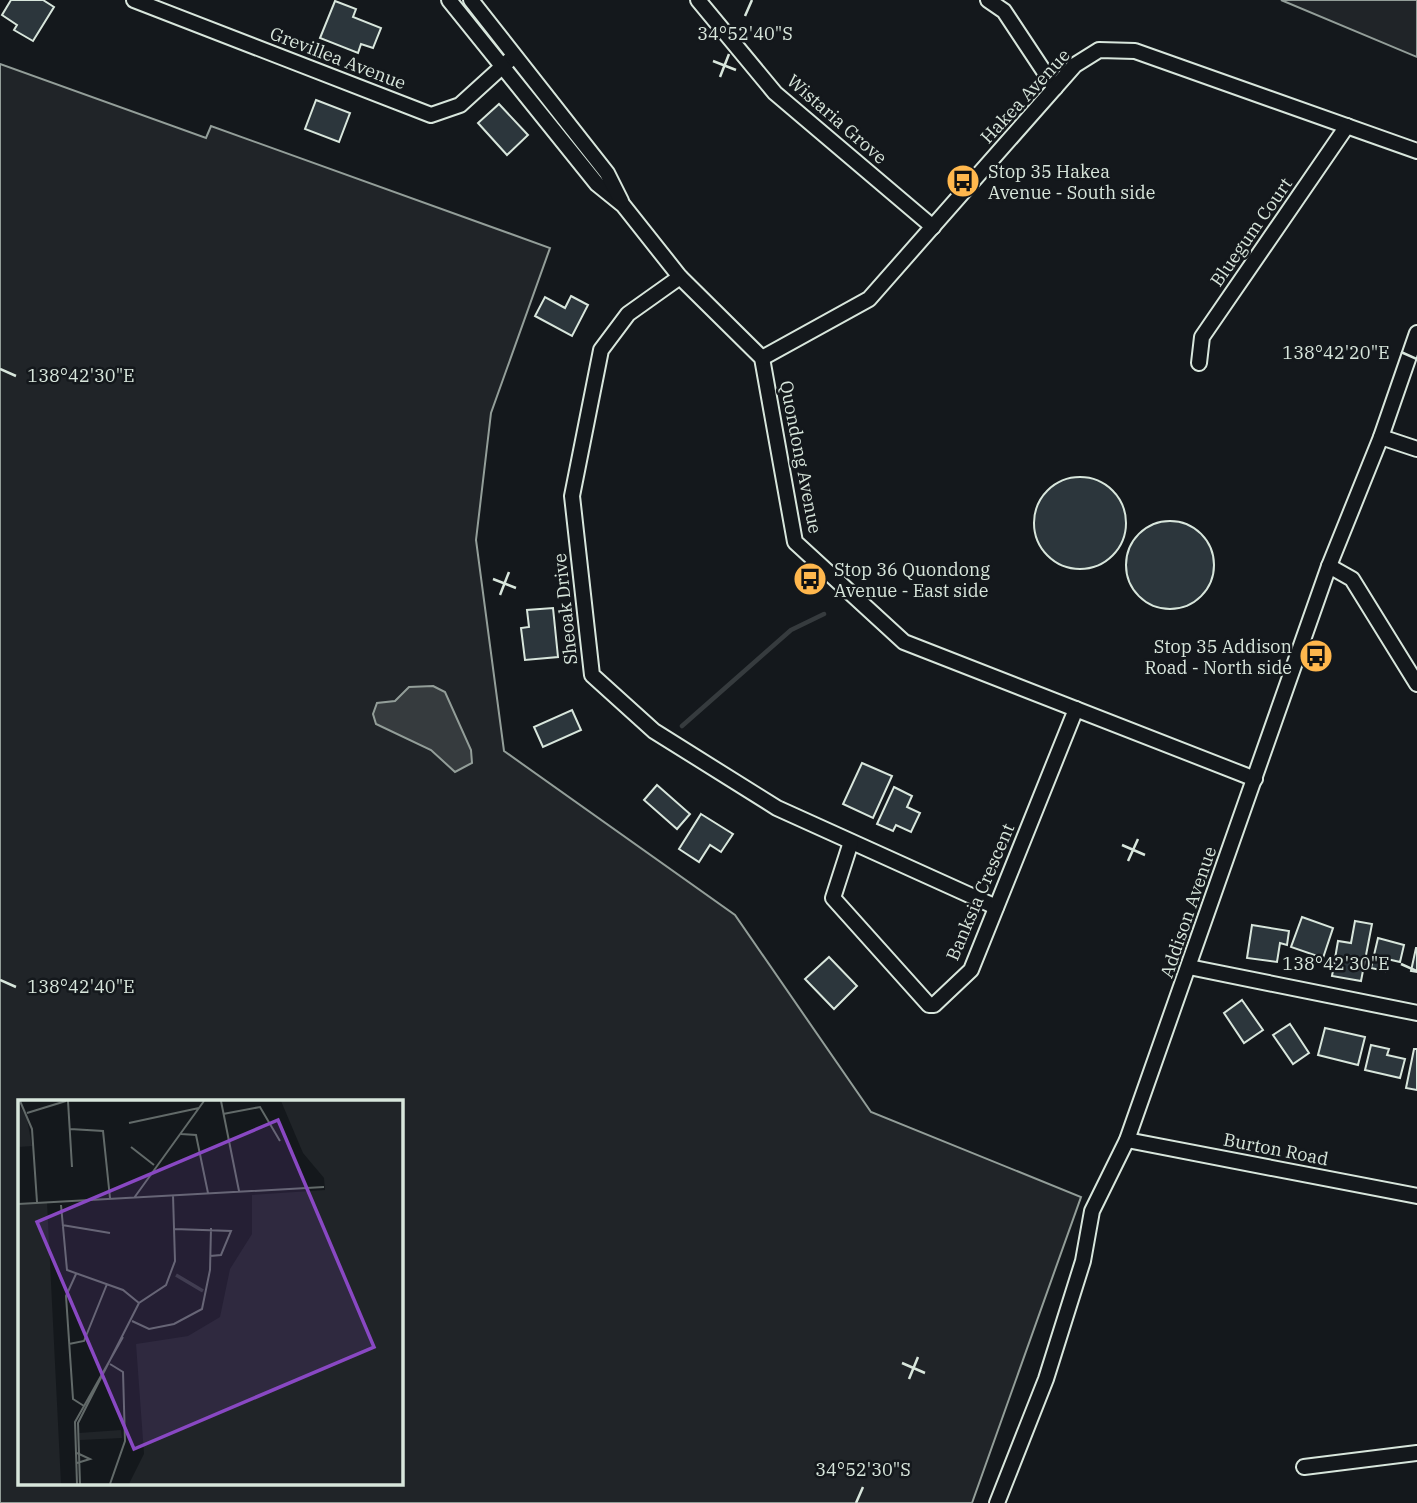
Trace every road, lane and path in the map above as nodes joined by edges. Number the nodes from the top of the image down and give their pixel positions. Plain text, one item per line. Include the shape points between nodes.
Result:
1 (134, 0) edge
2 (450, 0) edge
3 (471, 0) edge
4 (698, 0) edge
5 (988, 0) edge
6 (514, 56) junction
7 (501, 67) junction
8 (1055, 88) junction
9 (1347, 127) junction
10 (1417, 151) edge
11 (623, 205) junction
12 (933, 227) junction
13 (680, 277) junction
14 (1417, 333) edge
15 (762, 358) junction
16 (1199, 363) dead end
17 (1381, 437) junction
18 (1417, 449) edge
19 (1329, 566) junction
20 (1417, 684) edge
21 (1076, 709) junction
22 (1255, 779) junction
23 (851, 842) junction
24 (996, 907) junction
25 (1189, 967) junction
26 (1417, 1013) edge
27 (1127, 1140) junction
28 (1417, 1196) edge
29 (1417, 1452) edge
30 (1304, 1467) dead end
31 (997, 1503) edge

1 - 7 street, Grevillea Avenue via 431,115 460,106
2 - 7 street
3 - 6 street
4 - 12 street, Wistaria Grove via 775,93
5 - 8 street via 1004,11
6 - 7 street, Grevillea Avenue
6 - 11 street via 607,173
7 - 11 street via 597,184
8 - 9 street, Hakea Avenue via 1075,65 1099,50 1135,51
8 - 12 street, Hakea Avenue
9 - 10 street, Hakea Avenue
9 - 16 street, Bluegum Court via 1202,337
11 - 13 street
12 - 15 street, Hakea Avenue via 869,299
13 - 15 street
13 - 23 street, Sheoak Drive via 628,314 601,349 572,496 592,675 654,731 777,808
14 - 17 street, Addison Avenue
15 - 21 street, Quondong Avenue via 795,542 905,642
17 - 18 street
17 - 19 street, Addison Avenue
19 - 20 street via 1352,579
19 - 22 street, Addison Avenue
21 - 22 street, Quondong Avenue
21 - 24 street, Banksia Crescent
22 - 25 street, Addison Avenue
23 - 24 street, Sheoak Drive
23 - 24 street, Banksia Crescent via 833,898 929,1005 971,970
25 - 26 street
25 - 27 street, Addison Avenue
27 - 28 street, Burton Road
27 - 31 street, Addison Avenue via 1092,1211 1083,1261 1046,1379
29 - 30 street

